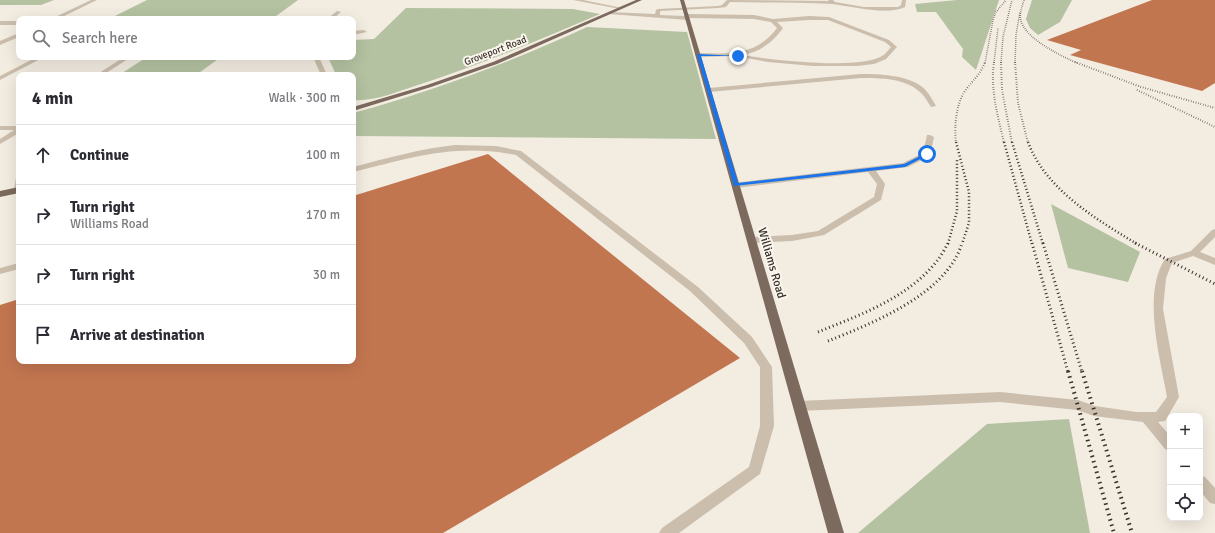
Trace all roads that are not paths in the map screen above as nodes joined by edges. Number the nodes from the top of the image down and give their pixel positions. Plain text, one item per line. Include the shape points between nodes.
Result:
1 (95, 0) edge
2 (575, 0) edge
3 (640, 0) edge
4 (729, 0) edge
5 (904, 0) edge
6 (832, 2) edge
7 (620, 8) junction
8 (685, 10) edge
9 (339, 12) dead end
10 (609, 13) junction
11 (657, 15) junction
12 (60, 16) edge
13 (334, 16) edge
14 (773, 21) junction
15 (0, 23) edge
16 (16, 23) edge
17 (364, 32) dead end
18 (356, 33) edge
19 (16, 36) edge
20 (0, 43) edge
21 (698, 55) junction
22 (738, 56) junction
23 (35, 60) edge
24 (123, 60) edge
25 (317, 60) edge
26 (104, 72) edge
27 (323, 72) edge
28 (0, 78) edge
29 (709, 90) junction
30 (933, 106) dead end
31 (356, 108) edge
32 (0, 128) edge
33 (16, 129) edge
34 (16, 131) edge
35 (930, 137) dead end
36 (0, 142) edge
37 (356, 169) edge
38 (870, 169) junction
39 (736, 184) junction
40 (16, 191) edge
41 (0, 194) edge
42 (1213, 237) edge
43 (752, 240) junction
44 (1194, 253) junction
45 (1215, 262) edge
46 (16, 267) edge
47 (0, 271) edge
48 (799, 406) junction
49 (1146, 417) junction
50 (1167, 442) edge
51 (1203, 484) edge
52 (1215, 498) edge
53 (667, 533) edge
54 (836, 533) edge

1 - 12 street
2 - 7 street
3 - 7 main road, Groveport Road
4 - 6 street
4 - 8 street via 724,6
5 - 6 street via 903,6 899,8 864,8
7 - 10 main road, Groveport Road
8 - 11 street
8 - 11 street via 658,10
8 - 14 street
8 - 21 main road, Williams Road
9 - 13 street
10 - 11 street
10 - 31 main road, Groveport Road via 495,63
14 - 22 street via 780,28 775,37 766,46
14 - 22 street via 829,19 887,41 894,47 883,59 866,63 798,64 752,60
15 - 16 street
17 - 18 street
19 - 20 street
21 - 22 street
21 - 29 main road, Williams Road
23 - 28 street
24 - 26 street
25 - 27 street
29 - 30 street via 861,76 885,77 906,82 924,91
29 - 39 main road, Williams Road
32 - 33 street
34 - 36 street
35 - 38 street via 927,154 905,165
37 - 53 street via 410,154 456,147 496,147 518,153 694,289 748,340 766,367 767,426 755,470
38 - 39 street
38 - 43 street via 881,184 878,198 821,233 792,238
39 - 43 main road, Williams Road
40 - 41 main road
42 - 44 street
43 - 48 main road, Williams Road
44 - 45 street
44 - 49 street via 1168,261 1162,278 1158,308 1173,396 1160,417
46 - 47 street
48 - 49 street via 1000,396 1078,405 1094,411
48 - 54 main road, Williams Road
49 - 50 street
51 - 52 street

